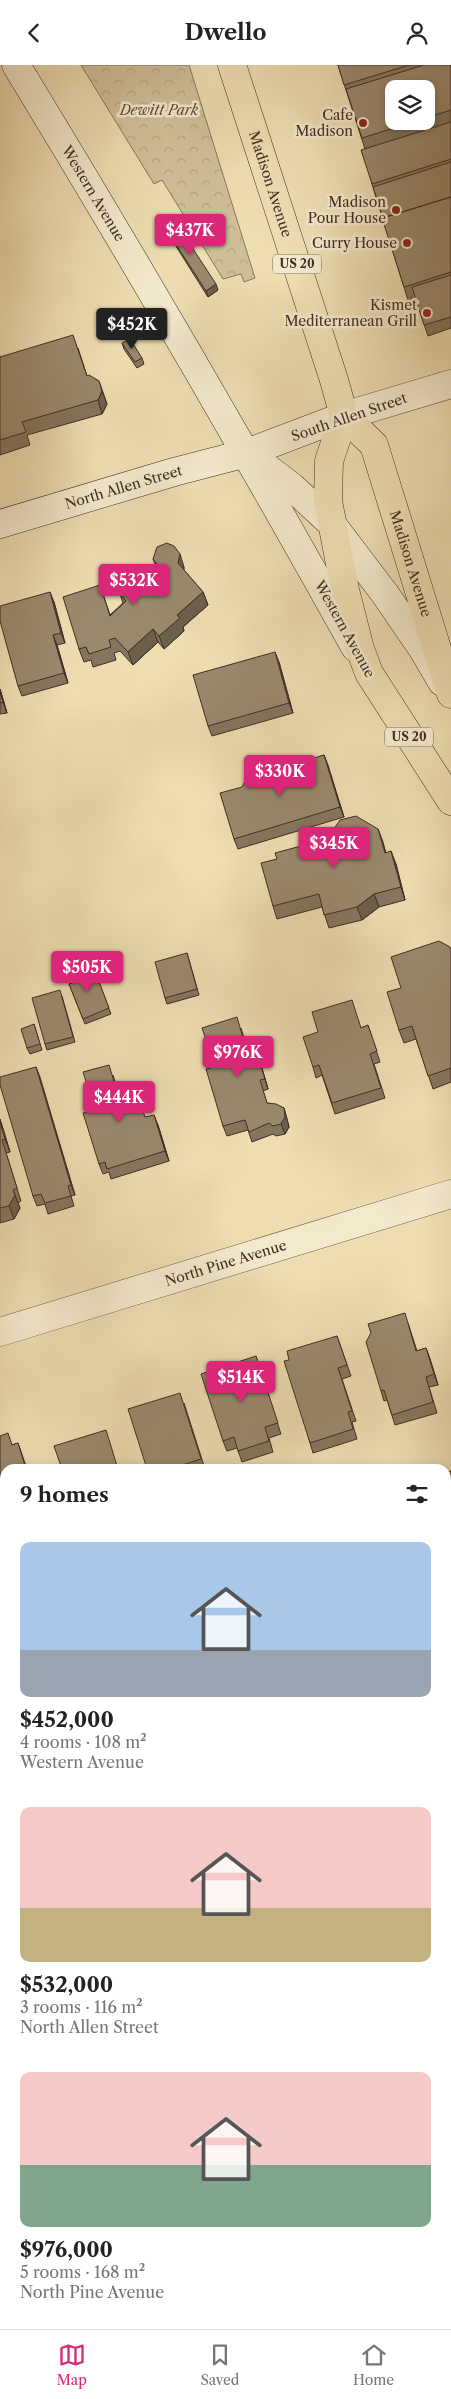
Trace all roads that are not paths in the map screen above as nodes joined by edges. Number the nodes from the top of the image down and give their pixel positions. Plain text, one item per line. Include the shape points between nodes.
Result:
1 (16, 65) edge
2 (232, 65) edge
3 (451, 384) edge
4 (344, 417) junction
5 (247, 453) junction
6 (331, 523) junction
7 (0, 524) edge
8 (369, 673) junction
9 (451, 696) edge
10 (451, 801) edge
11 (451, 1194) edge
12 (0, 1332) edge

1 - 5 street, Western Avenue
2 - 4 main road, Madison Avenue / US 20
3 - 4 street, South Allen Street
4 - 5 street, South Allen Street
4 - 6 main road, US 20 via 330,461 328,501
4 - 9 main road, Madison Avenue via 374,445
5 - 6 street, Western Avenue via 292,487
5 - 7 street, North Allen Street
5 - 8 street, Western Avenue
6 - 8 main road, US 20 via 353,624
6 - 9 street, Western Avenue via 422,647
8 - 10 main road, Western Avenue / US 20
11 - 12 street, North Pine Avenue

